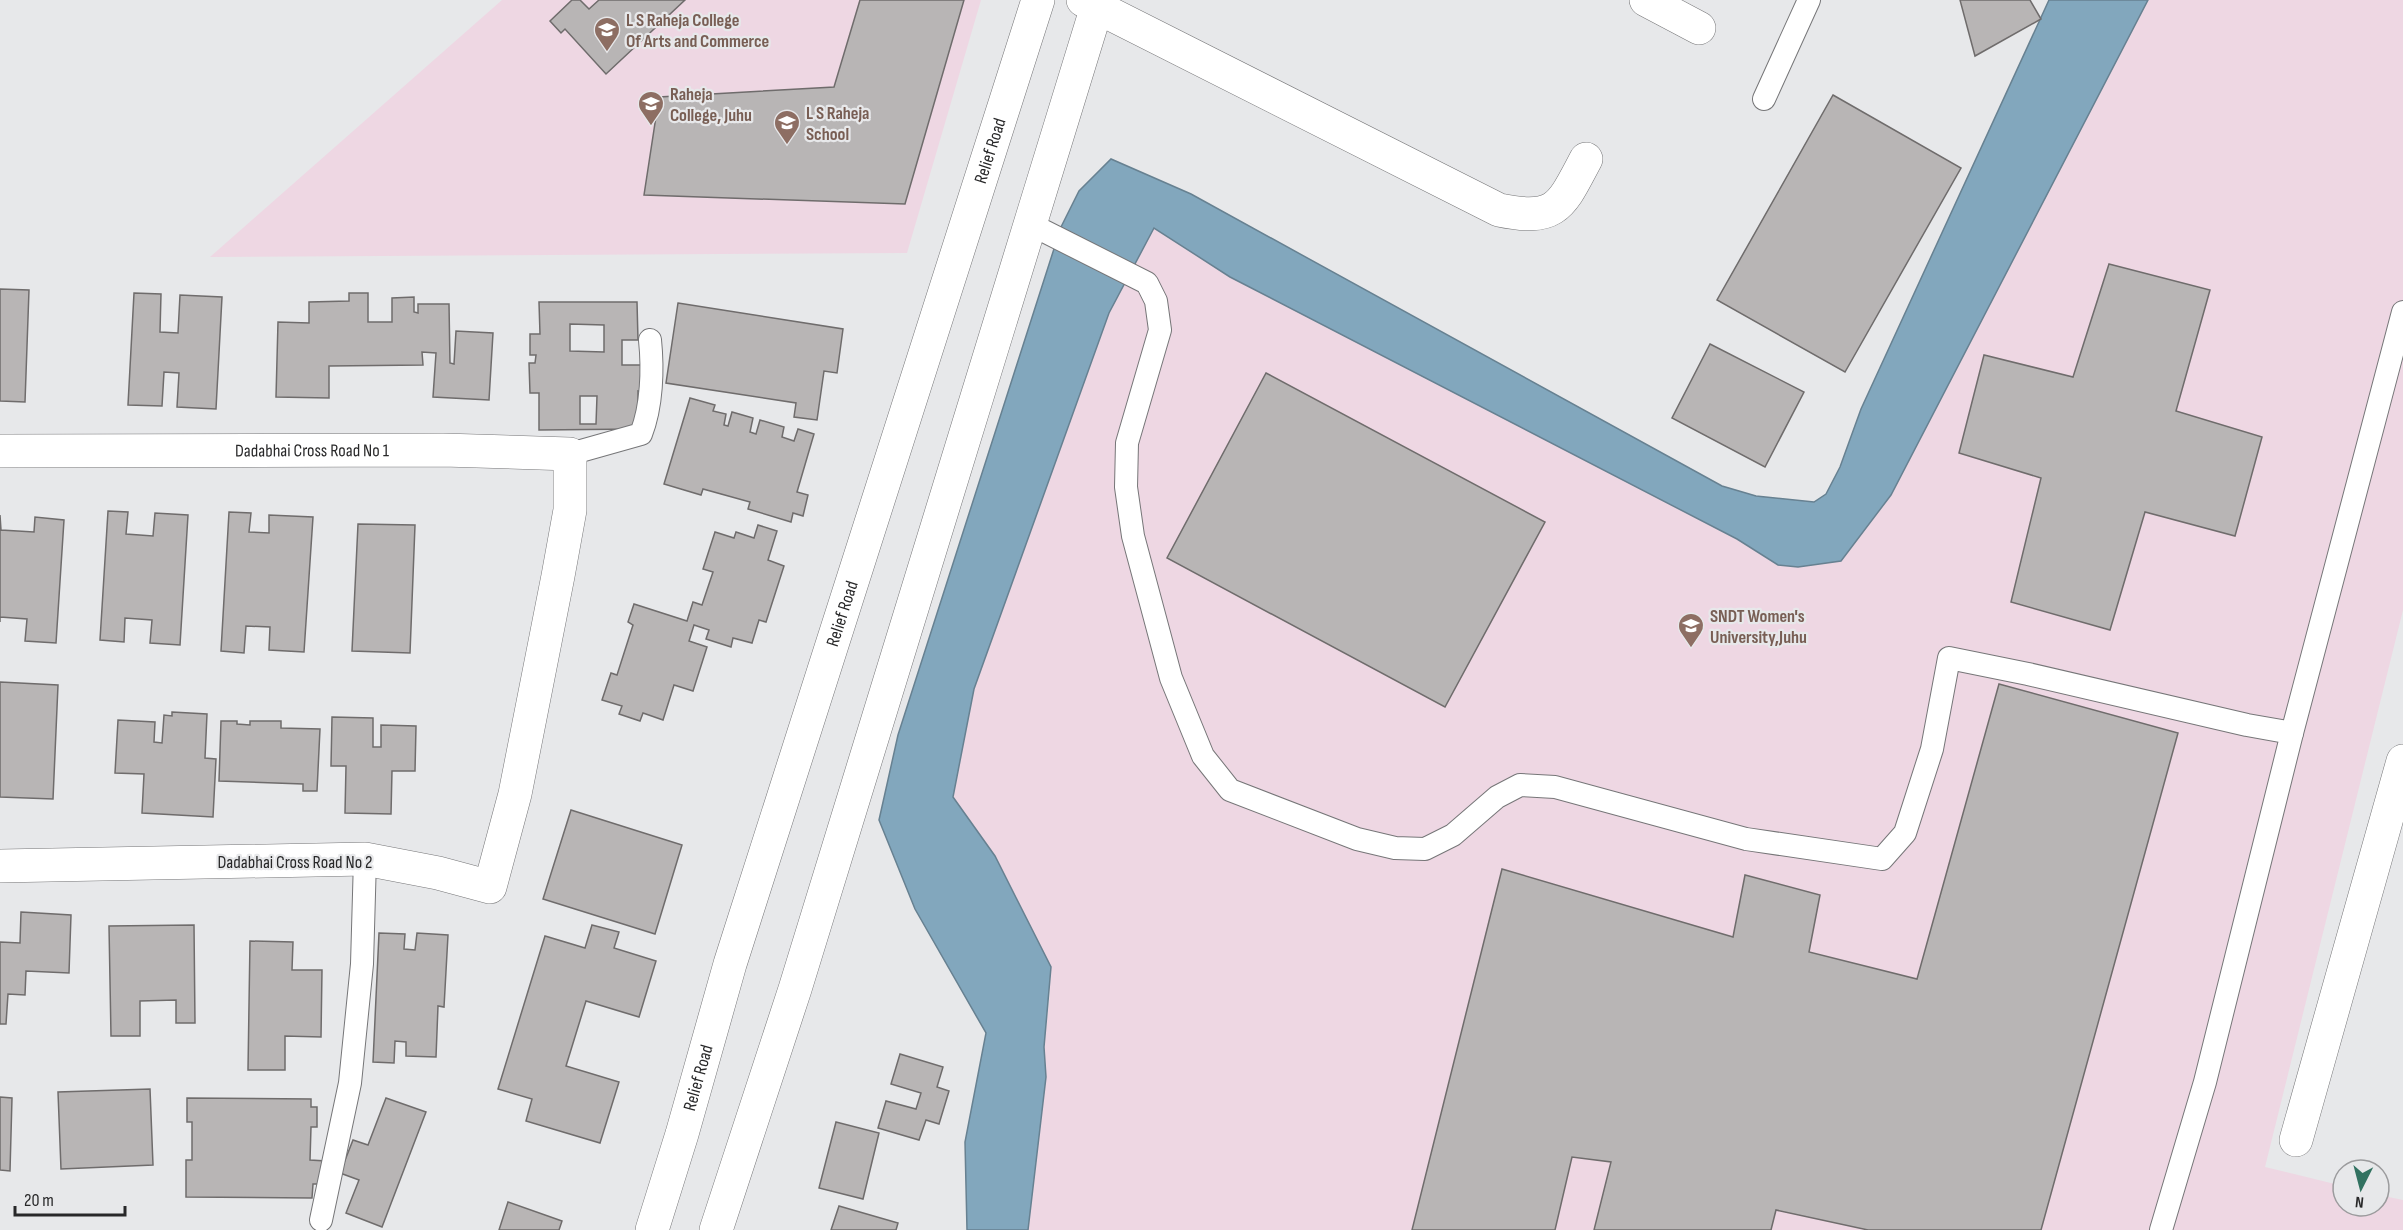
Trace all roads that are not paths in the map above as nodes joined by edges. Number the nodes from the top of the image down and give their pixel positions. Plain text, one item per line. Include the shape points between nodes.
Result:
1 (1038, 0) edge
2 (1646, 0) edge
3 (1809, 0) edge
4 (1093, 2) edge
5 (1699, 28) dead end
6 (1764, 99) dead end
7 (1586, 159) dead end
8 (1030, 224) junction
9 (2403, 312) edge
10 (650, 340) dead end
11 (0, 451) edge
12 (570, 454) junction
13 (2292, 733) junction
14 (2403, 761) edge
15 (365, 859) junction
16 (0, 866) edge
17 (2296, 1140) dead end
18 (321, 1220) dead end
19 (652, 1230) edge
20 (717, 1230) edge
21 (2161, 1230) edge

1 - 19 street, Relief Road via 730,964
2 - 5 street
3 - 6 lane
4 - 7 street via 1499,210 1524,215 1551,211 1564,200
4 - 8 street
8 - 13 lane via 1147,283 1156,301 1160,330 1127,443 1126,487 1133,536 1171,678 1203,756 1230,790 1357,839 1395,848 1425,849 1453,835 1497,797 1521,785 1555,787 1746,839 1882,859 1905,833 1932,749 1949,658
8 - 20 street
9 - 13 lane
10 - 12 lane via 652,359 646,421 641,434
11 - 12 street, Dadabhai Cross Road No 1 via 443,450
12 - 15 street, Dadabhai Cross Road No 2 via 570,510 515,794 490,887
13 - 21 lane via 2205,1082
14 - 17 street
15 - 16 street, Dadabhai Cross Road No 2
15 - 18 lane via 362,964 350,1083

